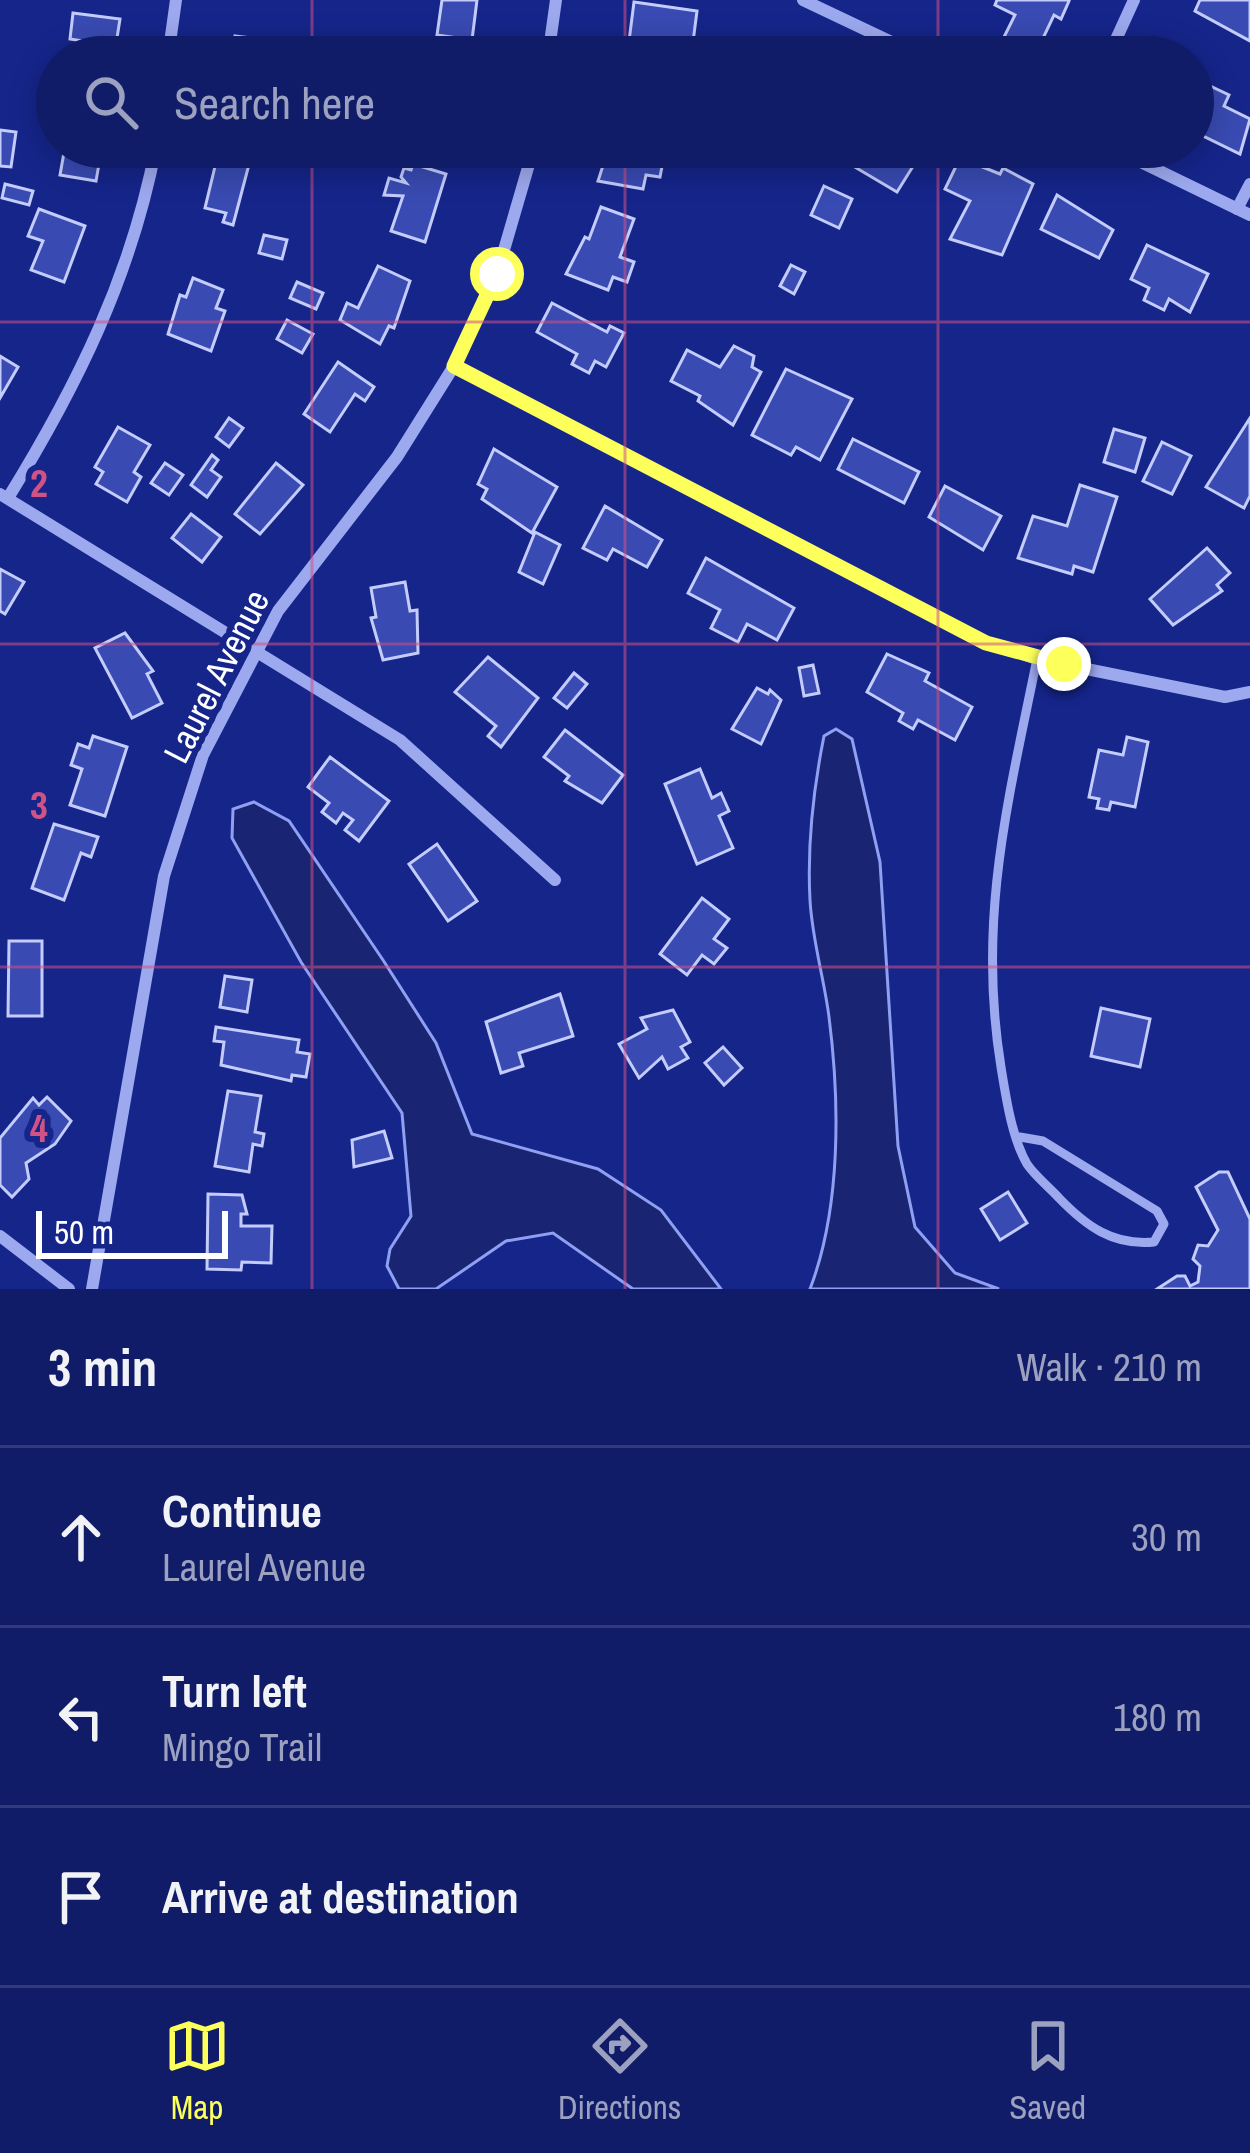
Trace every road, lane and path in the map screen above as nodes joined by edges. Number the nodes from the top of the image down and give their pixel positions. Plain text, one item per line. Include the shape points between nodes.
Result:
1 (176, 0) edge
2 (556, 0) edge
3 (802, 0) edge
4 (1134, 0) edge
5 (171, 36) edge
6 (551, 36) edge
7 (878, 36) edge
8 (1118, 36) edge
9 (151, 168) edge
10 (528, 168) edge
11 (1153, 168) edge
12 (1250, 184) edge
13 (1244, 212) edge
14 (454, 366) junction
15 (4, 496) edge
16 (255, 647) junction
17 (1037, 659) junction
18 (1250, 692) edge
19 (555, 880) dead end
20 (1020, 1137) junction
21 (0, 1236) edge
22 (69, 1289) edge
23 (92, 1289) edge

1 - 5 street
2 - 6 street
3 - 7 street
4 - 8 street
9 - 15 street via 112,306 50,430
10 - 14 street, Laurel Avenue via 497,274
11 - 13 street
12 - 13 street
14 - 16 street, Laurel Avenue via 388,470
14 - 17 street via 986,643
15 - 16 street
16 - 19 street via 400,740
16 - 23 street, Laurel Avenue via 202,754 164,877
17 - 18 street via 1225,697
17 - 20 lane via 995,862 991,937 996,1039
20 - 20 lane via 1027,1164 1075,1214 1103,1235 1154,1242 1164,1224 1157,1211 1043,1141
21 - 22 street

